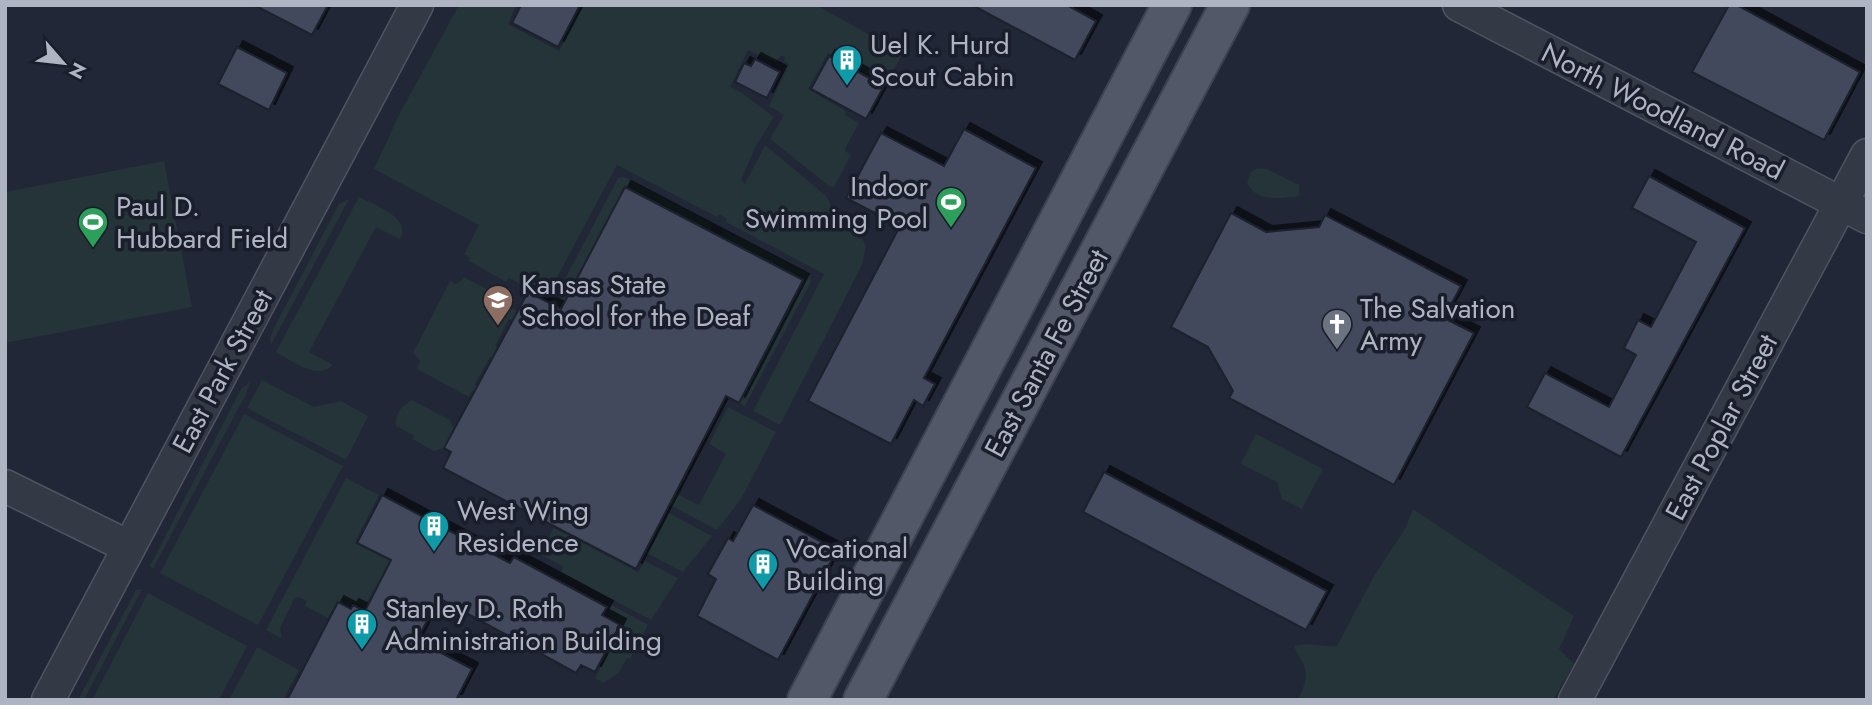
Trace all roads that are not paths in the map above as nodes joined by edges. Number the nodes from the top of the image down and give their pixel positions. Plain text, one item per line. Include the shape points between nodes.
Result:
1 (417, 5) edge
2 (1172, 5) edge
3 (1230, 5) edge
4 (1459, 5) edge
5 (1098, 147) junction
6 (1867, 155) edge
7 (1142, 171) junction
8 (1854, 210) edge
9 (5, 486) edge
10 (129, 547) junction
11 (48, 700) edge
12 (807, 700) edge
13 (863, 700) edge
14 (1575, 700) edge

1 - 10 street, East Park Street
2 - 5 main road, East Santa Fe Street
3 - 7 main road, East Santa Fe Street
4 - 8 street, North Woodland Road
5 - 7 main road
5 - 12 main road, East Santa Fe Street
6 - 8 street, East Poplar Street
7 - 13 main road, East Santa Fe Street
8 - 14 street, East Poplar Street
9 - 10 street
10 - 11 street, East Park Street

